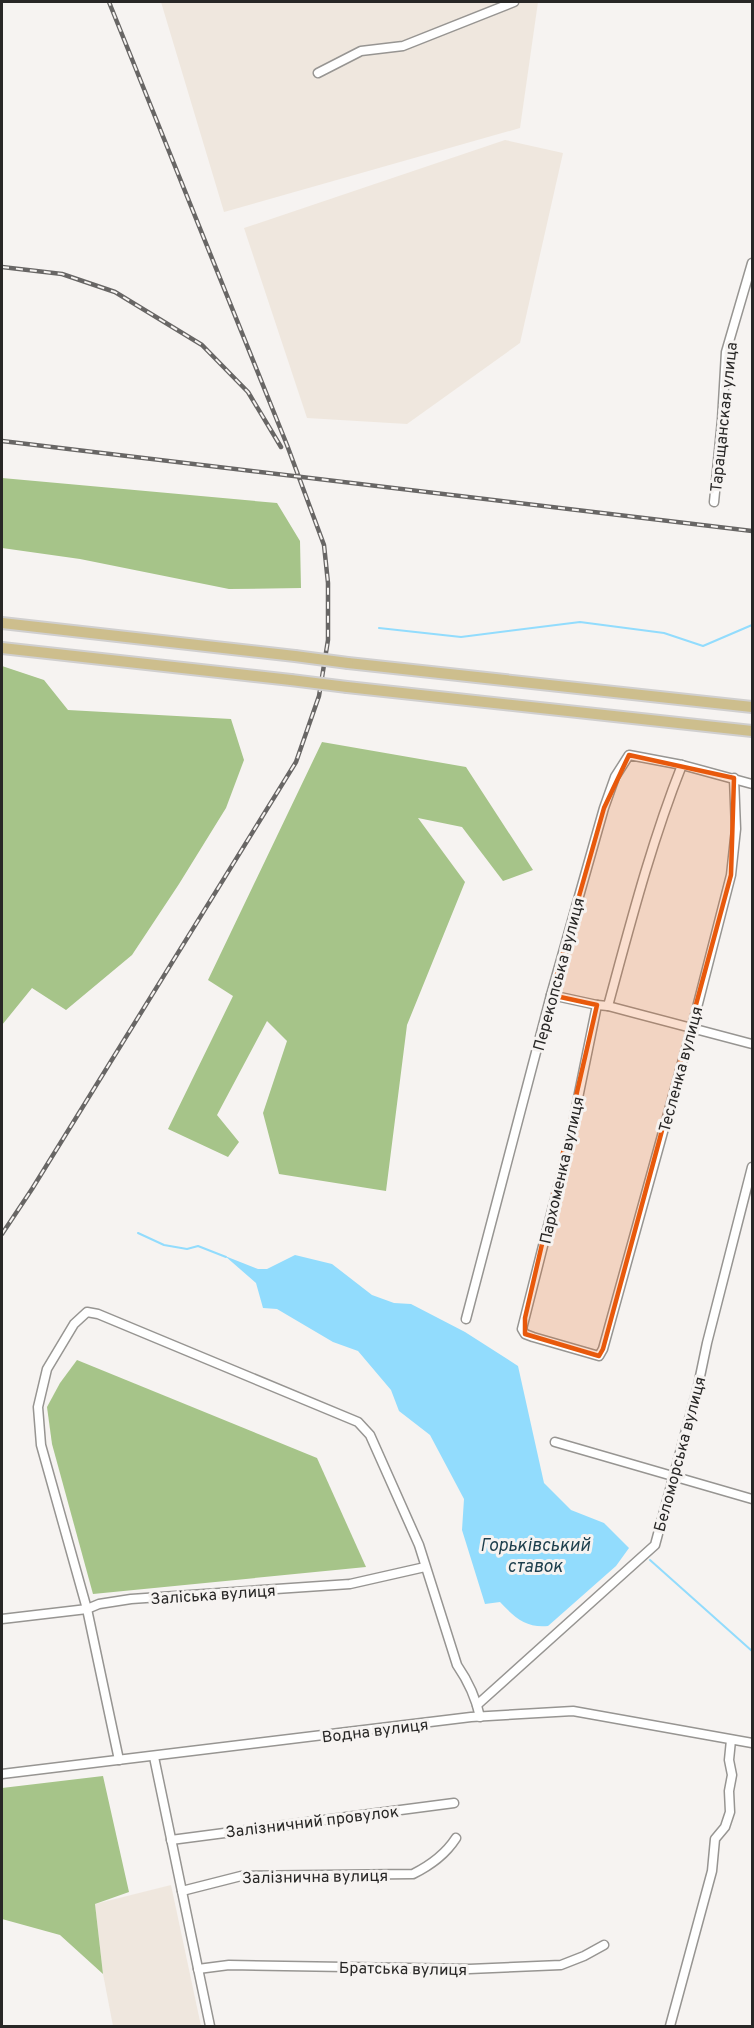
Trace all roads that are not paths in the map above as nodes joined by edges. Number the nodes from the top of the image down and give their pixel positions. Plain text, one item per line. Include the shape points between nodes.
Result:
1 (514, 2) edge
2 (318, 73) dead end
3 (753, 263) edge
4 (714, 502) dead end
5 (2, 623) edge
6 (2, 648) edge
7 (751, 707) edge
8 (753, 731) edge
9 (682, 765) junction
10 (735, 778) junction
11 (753, 784) edge
12 (551, 995) junction
13 (597, 1005) junction
14 (608, 1006) junction
15 (692, 1027) junction
16 (753, 1044) edge
17 (753, 1167) edge
18 (466, 1319) dead end
19 (599, 1356) joint
20 (555, 1442) dead end
21 (672, 1477) junction
22 (753, 1499) edge
23 (425, 1567) junction
24 (87, 1610) junction
25 (2, 1619) edge
26 (477, 1705) junction
27 (480, 1717) junction
28 (731, 1740) junction
29 (749, 1743) edge
30 (154, 1757) junction
31 (119, 1760) junction
32 (2, 1774) edge
33 (454, 1803) dead end
34 (456, 1838) dead end
35 (171, 1840) junction
36 (182, 1891) junction
37 (604, 1945) dead end
38 (198, 1970) junction
39 (210, 2026) edge
40 (670, 2026) edge

1 - 2 street via 403,46 361,51
3 - 4 street, Таращанская улица via 726,352
5 - 7 main road, bridge
6 - 8 main road, bridge
9 - 10 street, Перекопська вулиця
9 - 12 street, Перекопська вулиця via 629,755 615,777
9 - 14 street via 634,908
10 - 11 street, Перекопська вулиця
10 - 15 street, Тесленка вулиця via 736,829 731,875
12 - 13 street
12 - 18 street, Перекопська вулиця
13 - 14 street
13 - 19 street, Пархоменка вулиця via 568,1147 522,1329 525,1334
14 - 15 street
15 - 16 street
15 - 19 street, Тесленка вулиця
17 - 21 street, Беломорська вулиця
20 - 21 street
21 - 22 street
21 - 26 street, Беломорська вулиця via 654,1545
23 - 24 street, Заліська вулиця via 350,1584 131,1599
23 - 24 street via 370,1435 358,1422 87,1312 74,1324 47,1369 38,1407 41,1445
23 - 26 street via 457,1665
24 - 25 street, Заліська вулиця
24 - 31 street
26 - 27 street
27 - 28 street, Водна вулиця via 573,1711
27 - 30 street, Водна вулиця
28 - 29 street, Водна вулиця
28 - 40 street via 730,1812 715,1839 712,1871
30 - 31 street, Водна вулиця
30 - 35 street
31 - 32 street, Водна вулиця
33 - 35 street, Залізничний провулок
34 - 36 street, Залізнична вулиця via 431,1865 413,1874 241,1876
35 - 36 street
36 - 38 street
37 - 38 street, Братська вулиця via 561,1965 469,1969 230,1965
38 - 39 street

